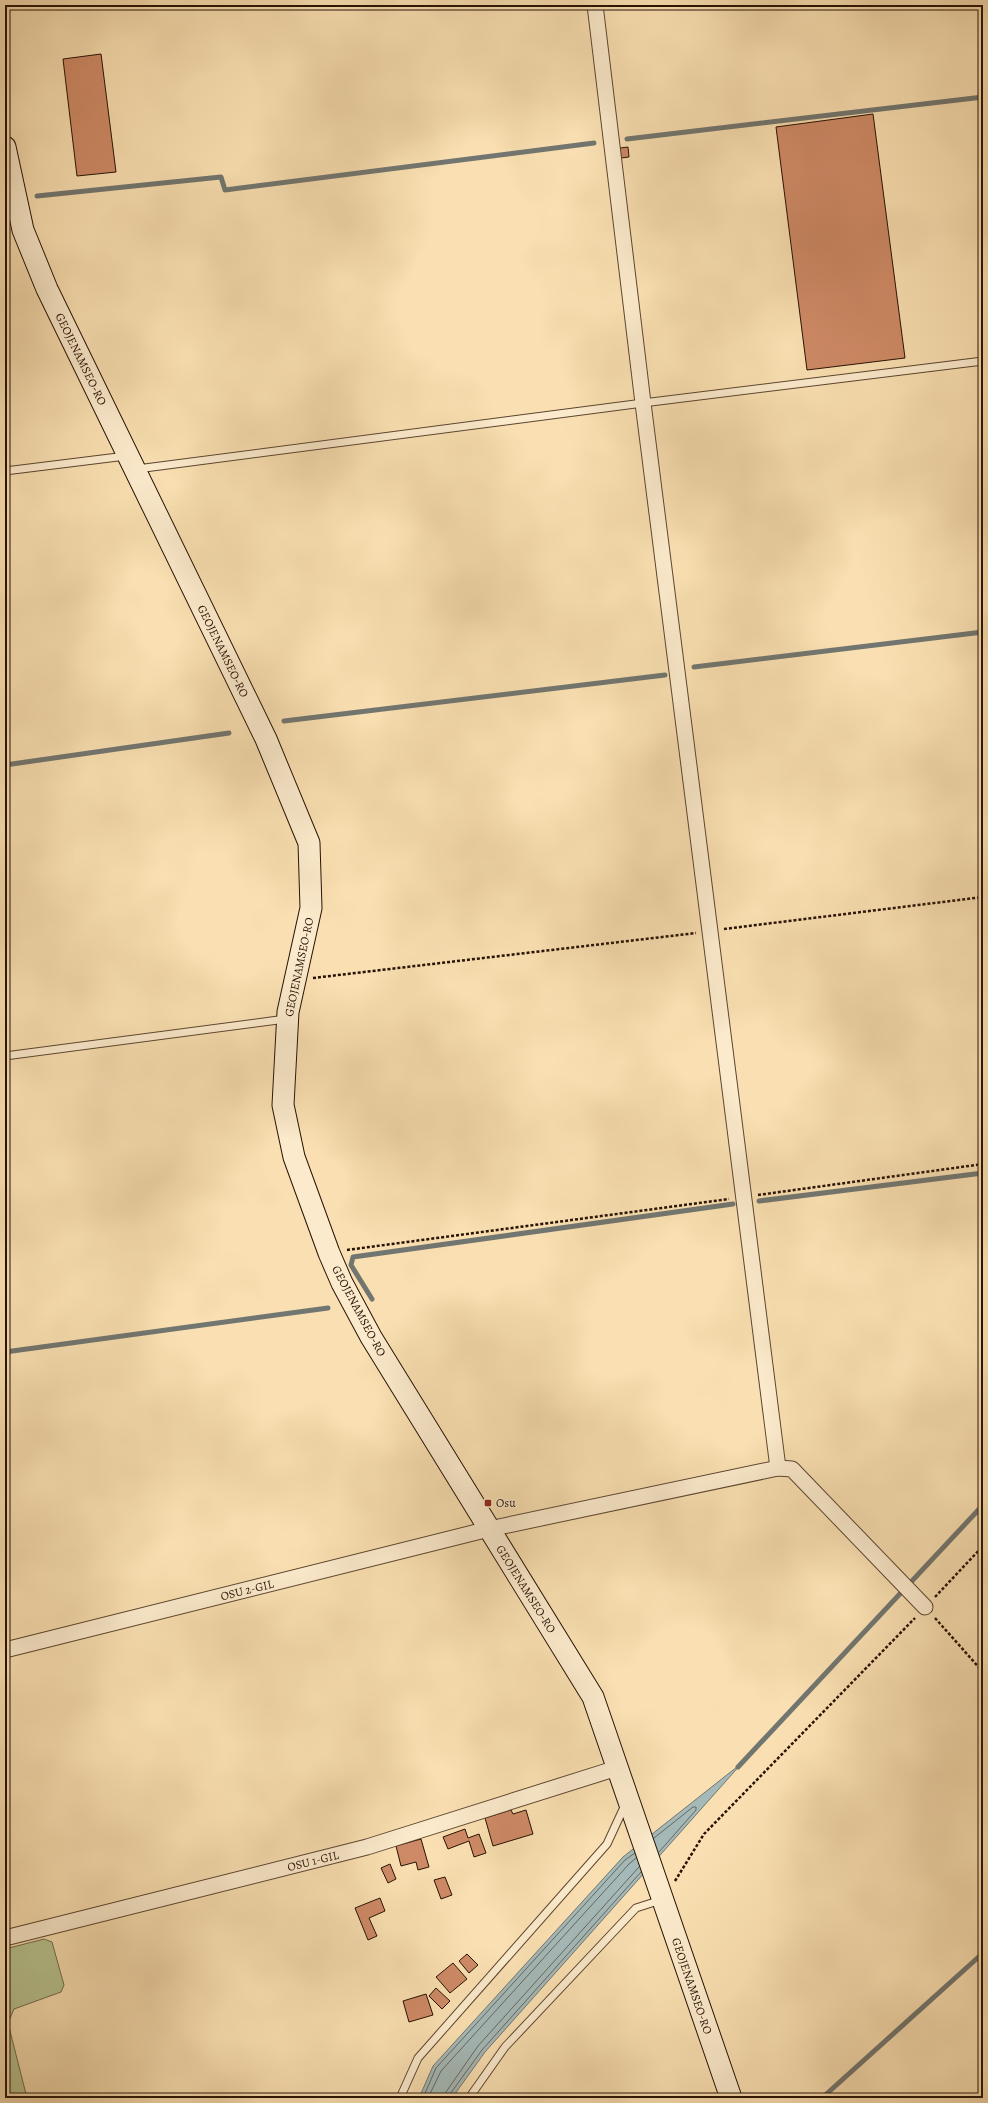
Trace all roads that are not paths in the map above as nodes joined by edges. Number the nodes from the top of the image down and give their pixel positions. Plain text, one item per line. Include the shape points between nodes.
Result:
1 (595, 5) edge
2 (5, 147) edge
3 (983, 361) edge
4 (643, 403) junction
5 (132, 463) junction
6 (5, 471) edge
7 (287, 1018) junction
8 (5, 1056) edge
9 (778, 1468) junction
10 (489, 1529) junction
11 (925, 1607) road end
12 (5, 1650) edge
13 (617, 1768) junction
14 (631, 1807) junction
15 (663, 1900) junction
16 (5, 1938) edge
17 (400, 2098) edge
18 (469, 2098) edge
19 (731, 2098) edge

1 - 4 street
2 - 5 main road, GEOJENAMSEO-RO via 26,236 47,289
3 - 4 lane
4 - 5 lane
4 - 9 street
5 - 6 lane
5 - 7 main road, GEOJENAMSEO-RO via 266,739 309,843 311,908
7 - 8 lane
7 - 10 main road, GEOJENAMSEO-RO via 283,1105 294,1156 329,1253 371,1337
9 - 10 street, OSU 2-GIL
9 - 11 street via 792,1469
10 - 12 street, OSU 2-GIL
10 - 13 main road, GEOJENAMSEO-RO via 593,1697
13 - 14 main road, GEOJENAMSEO-RO
13 - 16 street, OSU 1-GIL via 367,1847
14 - 15 main road, GEOJENAMSEO-RO
14 - 17 lane via 607,1844 418,2058
15 - 18 lane via 636,1908 505,2047
15 - 19 main road, GEOJENAMSEO-RO

